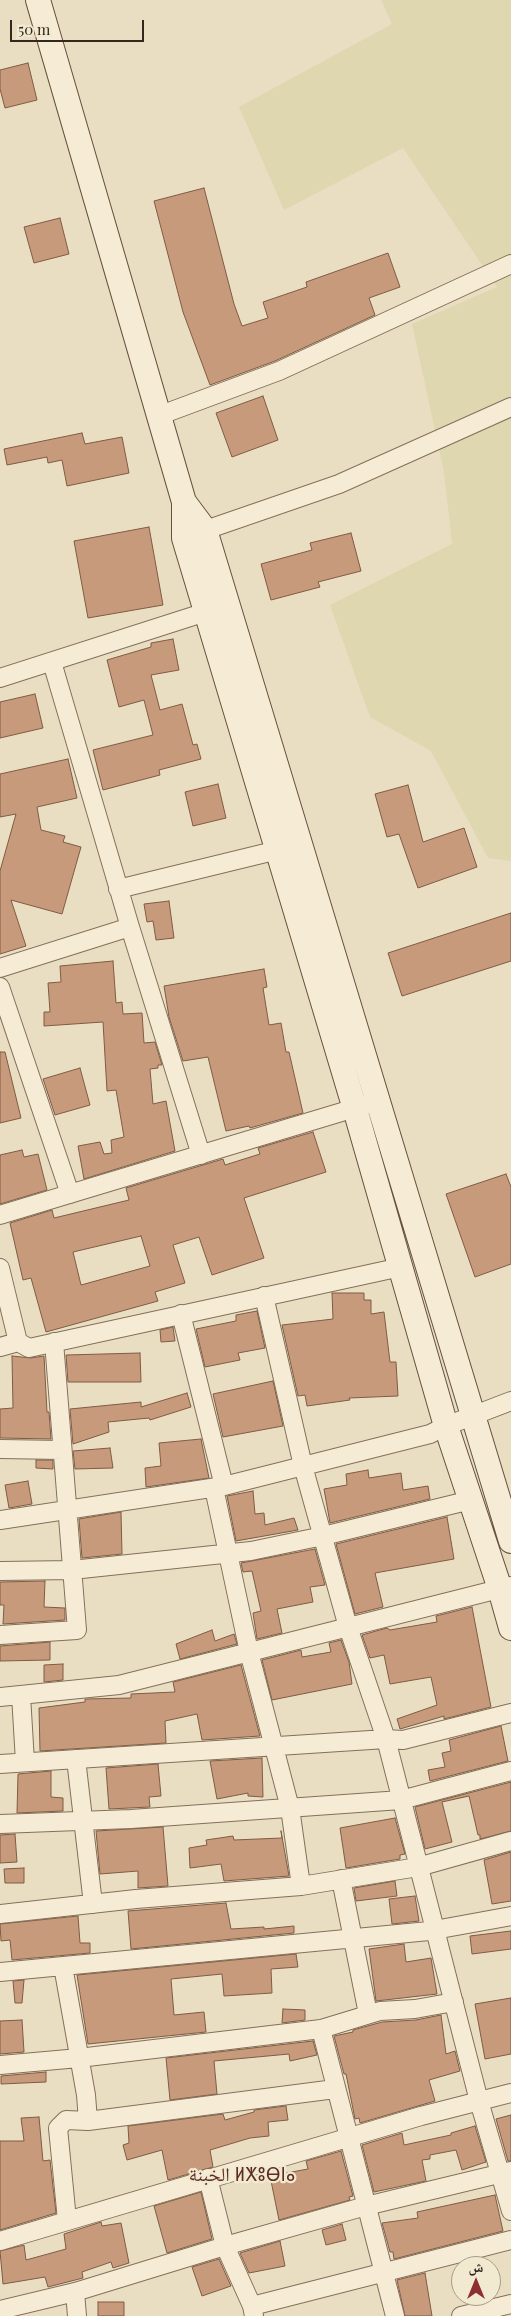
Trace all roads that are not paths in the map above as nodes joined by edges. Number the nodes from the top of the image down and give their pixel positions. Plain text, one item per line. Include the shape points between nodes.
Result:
1 (38, 0) edge
2 (511, 264) edge
3 (511, 407) edge
4 (158, 416) junction
5 (194, 534) junction
6 (206, 612) junction
7 (52, 662) junction
8 (0, 678) edge
9 (278, 850) junction
10 (118, 889) junction
11 (130, 928) junction
12 (0, 968) edge
13 (0, 987) edge
14 (366, 1105) junction
15 (201, 1155) junction
16 (70, 1194) junction
17 (0, 1215) edge
18 (0, 1268) edge
19 (402, 1268) junction
20 (264, 1296) junction
21 (4, 1297) edge
22 (181, 1314) junction
23 (18, 1342) junction
24 (54, 1342) junction
25 (0, 1346) edge
26 (511, 1401) edge
27 (472, 1416) junction
28 (446, 1426) junction
29 (0, 1449) edge
30 (62, 1450) junction
31 (304, 1466) junction
32 (219, 1487) junction
33 (471, 1500) junction
34 (67, 1510) junction
35 (0, 1520) edge
36 (323, 1536) junction
37 (511, 1541) edge
38 (227, 1553) junction
39 (72, 1570) junction
40 (0, 1571) edge
41 (506, 1587) edge
42 (348, 1627) junction
43 (511, 1628) edge
44 (0, 1635) edge
45 (249, 1652) junction
46 (21, 1695) junction
47 (0, 1697) edge
48 (511, 1713) edge
49 (386, 1739) junction
50 (275, 1746) junction
51 (76, 1759) junction
52 (25, 1762) junction
53 (0, 1764) edge
54 (511, 1771) edge
55 (402, 1800) junction
56 (290, 1808) junction
57 (82, 1820) junction
58 (0, 1824) edge
59 (511, 1842) edge
60 (418, 1867) junction
61 (341, 1879) junction
62 (301, 1886) junction
63 (93, 1904) junction
64 (0, 1914) edge
65 (511, 1916) edge
66 (435, 1931) junction
67 (355, 1939) junction
68 (63, 1966) junction
69 (0, 1972) edge
70 (454, 2002) junction
71 (368, 2014) junction
72 (321, 2029) junction
73 (79, 2058) junction
74 (0, 2065) edge
75 (335, 2089) junction
76 (511, 2093) edge
77 (479, 2101) junction
78 (88, 2121) junction
79 (347, 2137) junction
80 (505, 2172) edge
81 (208, 2178) junction
82 (366, 2206) junction
83 (511, 2211) edge
84 (67, 2220) junction
85 (511, 2240) edge
86 (0, 2241) edge
87 (225, 2246) junction
88 (384, 2274) junction
89 (74, 2292) junction
90 (511, 2304) edge
91 (0, 2310) edge
92 (253, 2311) edge
93 (77, 2316) edge
94 (395, 2316) edge
95 (461, 2316) edge

1 - 4 main road
2 - 4 street via 279,371
3 - 5 street via 339,484
4 - 5 main road
5 - 6 main road
5 - 14 main road
6 - 7 street
6 - 9 main road
7 - 8 street
7 - 10 street
9 - 10 street
9 - 14 main road
10 - 11 street
11 - 12 street
11 - 15 street
13 - 16 street
14 - 15 street
14 - 19 main road
14 - 27 main road
15 - 16 street
16 - 17 street
18 - 21 street
19 - 20 street
19 - 28 main road
20 - 22 street
20 - 31 street
21 - 23 street
22 - 24 street
22 - 32 street
23 - 24 street via 29,1348
23 - 25 street
24 - 30 street
26 - 27 street
27 - 28 street
27 - 37 main road
28 - 31 street via 430,1434
28 - 33 main road
29 - 30 street
30 - 34 street
31 - 32 street
31 - 36 street
32 - 34 street
32 - 38 street
33 - 36 street
33 - 41 main road
34 - 35 street
34 - 39 street
36 - 38 street
36 - 42 street
38 - 39 street
38 - 45 street
39 - 40 street
39 - 44 street via 78,1630
41 - 42 street
41 - 43 main road
42 - 45 street
42 - 49 street
45 - 46 street via 119,1685
45 - 50 street
46 - 47 street
46 - 52 street
48 - 49 street via 414,1739
49 - 50 street
49 - 55 street
50 - 51 street
50 - 56 street
51 - 52 street
51 - 57 street
52 - 53 street
54 - 55 street
55 - 56 street
55 - 60 street
56 - 57 street
56 - 62 street
57 - 58 street
57 - 63 street
59 - 60 street
60 - 61 street
60 - 66 street
61 - 62 street
61 - 67 street
62 - 63 street
63 - 64 street
65 - 66 street
66 - 67 street
66 - 70 street
67 - 68 street
67 - 71 street
68 - 69 street
68 - 73 street
70 - 71 street
70 - 77 street
71 - 72 street
72 - 73 street
72 - 75 street
73 - 74 street
73 - 78 street
75 - 78 street
75 - 79 street
76 - 77 street
77 - 79 street
77 - 80 street
78 - 84 street via 66,2120 58,2128
79 - 81 street
79 - 82 street
80 - 82 street
80 - 83 street
81 - 84 street
81 - 87 street
82 - 87 street
82 - 88 street
84 - 86 street
85 - 88 street
87 - 89 street
87 - 92 street
88 - 92 street
88 - 94 street
89 - 91 street
89 - 93 street
90 - 95 street

